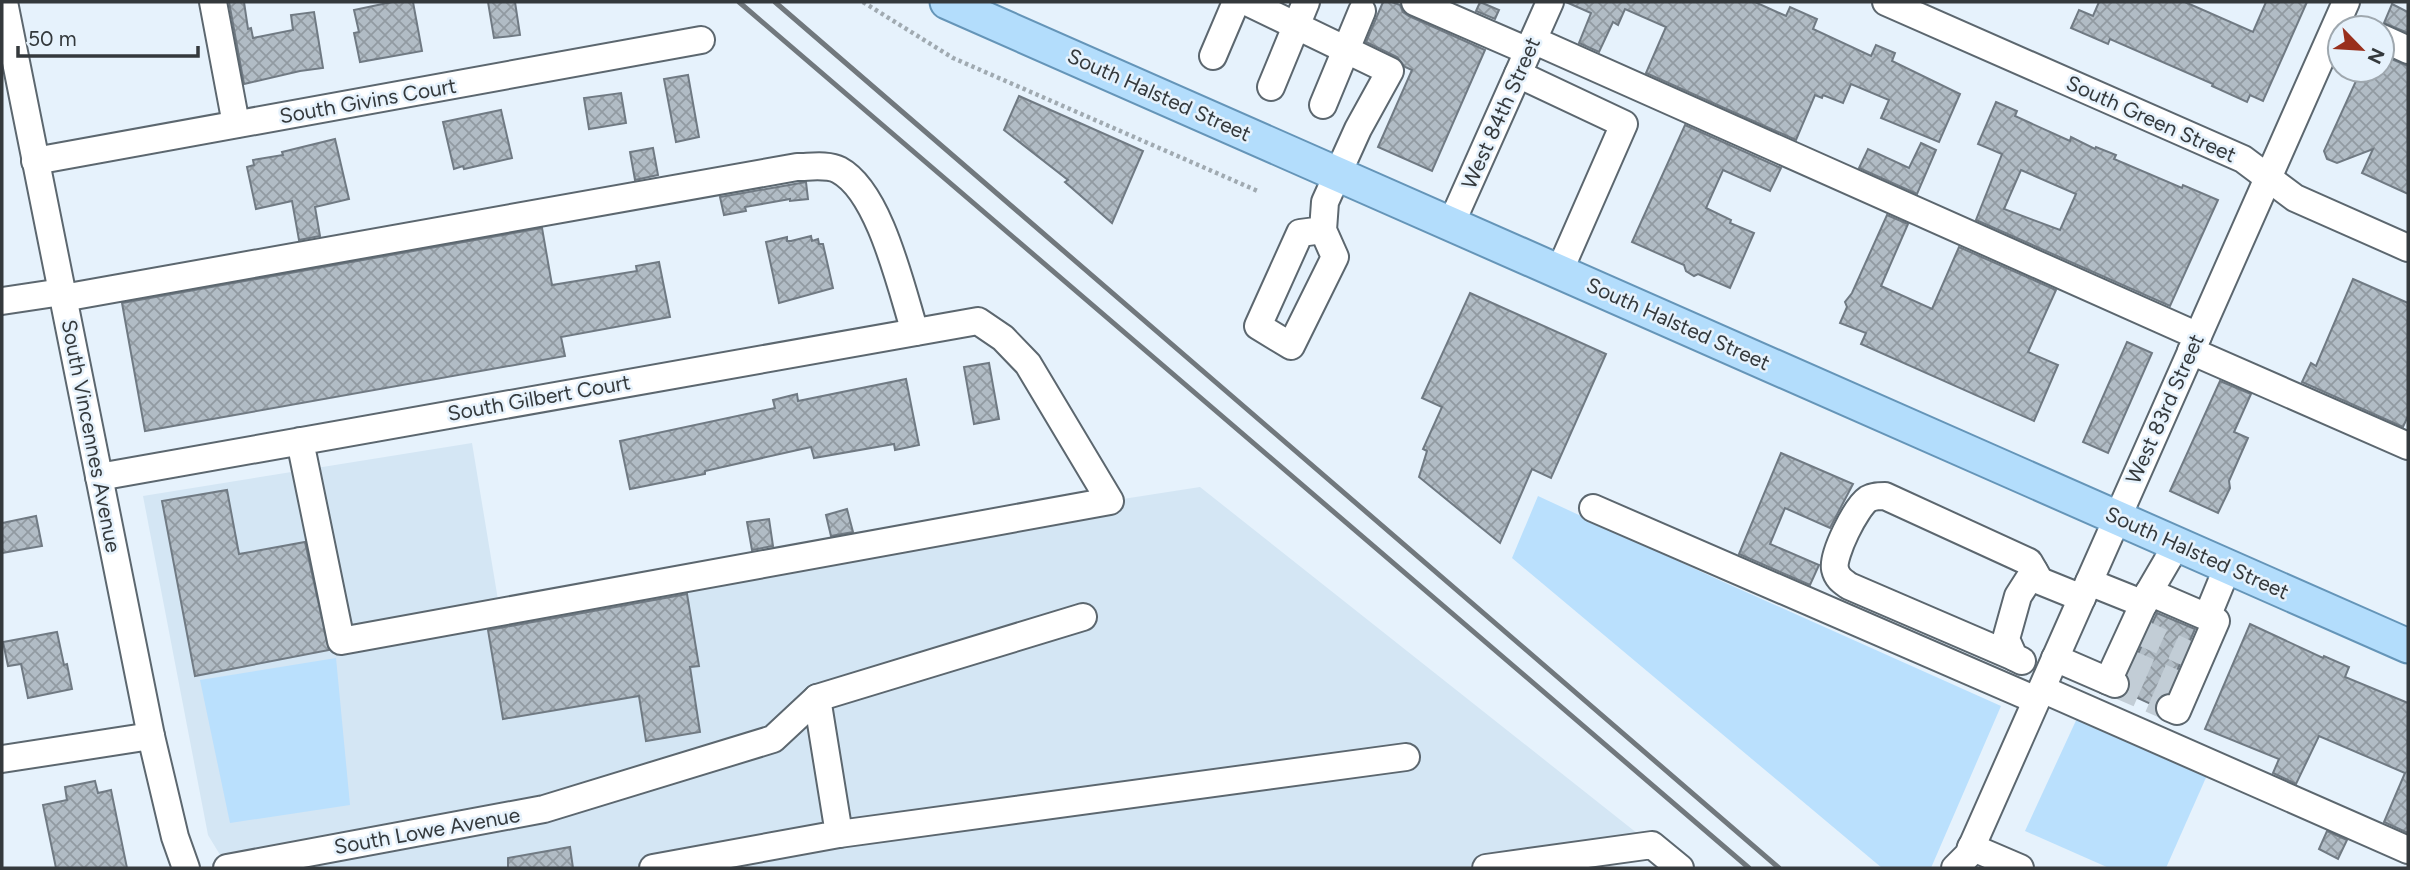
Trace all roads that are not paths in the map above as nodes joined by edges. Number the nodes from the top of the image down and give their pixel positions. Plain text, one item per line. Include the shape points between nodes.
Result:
1 (4, 2) edge
2 (213, 2) edge
3 (947, 2) edge
4 (1237, 2) edge
5 (1247, 2) edge
6 (1415, 2) edge
7 (1550, 2) edge
8 (1894, 3) edge
9 (2347, 10) edge
10 (1362, 11) dead end
11 (1301, 14) edge
12 (701, 40) dead end
13 (1346, 50) junction
14 (1526, 55) junction
15 (1213, 56) dead end
16 (1271, 86) dead end
17 (1323, 105) dead end
18 (236, 124) junction
19 (35, 161) junction
20 (1337, 174) junction
21 (2267, 178) junction
22 (1451, 224) junction
23 (1323, 230) dead end
24 (2408, 248) edge
25 (1559, 272) junction
26 (63, 295) junction
27 (2, 301) edge
28 (915, 332) junction
29 (2194, 344) junction
30 (300, 440) junction
31 (2408, 446) edge
32 (99, 477) junction
33 (1593, 508) dead end
34 (2117, 518) junction
35 (2177, 544) junction
36 (2228, 566) junction
37 (2034, 571) junction
38 (2085, 590) junction
39 (2146, 598) junction
40 (1083, 617) dead end
41 (2207, 617) junction
42 (2408, 646) edge
43 (2014, 657) junction
44 (2045, 680) junction
45 (2179, 694) dead end
46 (817, 698) junction
47 (151, 736) junction
48 (1406, 757) dead end
49 (2, 759) edge
50 (839, 834) junction
51 (2408, 850) edge
52 (1966, 860) edge
53 (186, 868) edge
54 (227, 868) edge
55 (653, 868) edge
56 (1486, 868) edge
57 (1680, 868) edge
58 (2020, 868) edge

1 - 19 street, South Vincennes Avenue
2 - 18 street
3 - 20 main road, South Halsted Street
4 - 15 street
5 - 11 street
6 - 14 street
7 - 14 street, West 84th Street
8 - 21 street, South Green Street via 2243,159
9 - 21 street, West 83rd Street
10 - 13 street
11 - 13 street
11 - 16 street
12 - 18 street, South Givins Court
13 - 17 street
13 - 20 street via 1390,71
14 - 22 street, West 84th Street
14 - 25 street via 1624,124
14 - 29 street
18 - 19 street, South Givins Court
19 - 26 street, South Vincennes Avenue
20 - 22 main road, South Halsted Street
20 - 23 street via 1325,202
21 - 24 street, South Green Street via 2295,198
21 - 29 street, West 83rd Street
22 - 25 main road, South Halsted Street
25 - 34 main road, South Halsted Street
26 - 27 street
26 - 28 street via 797,167 821,167 836,168 866,195 878,217
26 - 32 street, South Vincennes Avenue
28 - 30 street, South Gilbert Court
28 - 30 street, South Gilbert Court via 978,321 1003,338 1028,364 1110,501 341,641
29 - 31 street
29 - 34 street, West 83rd Street
30 - 32 street, South Gilbert Court
32 - 47 street, South Vincennes Avenue
33 - 44 street
34 - 35 main road, South Halsted Street
34 - 38 street, West 83rd Street
35 - 36 main road, South Halsted Street
35 - 39 street
36 - 41 street
36 - 42 main road, South Halsted Street
37 - 38 street via 2040,581
37 - 43 street via 2018,596 2006,639
37 - 43 street via 2029,562 1885,496 1871,497 1862,504 1834,566 1839,579 1849,586
38 - 39 street
38 - 44 street, West 83rd Street
39 - 41 street
39 - 44 street via 2116,671
40 - 46 street
41 - 45 street via 2216,621
43 - 44 street
44 - 51 street
44 - 52 street, West 83rd Street
46 - 50 street
46 - 54 street, South Lowe Avenue via 773,739 544,809
47 - 49 street
47 - 53 street, South Vincennes Avenue
48 - 50 street
50 - 55 street
52 - 58 street
56 - 57 street via 1652,845

